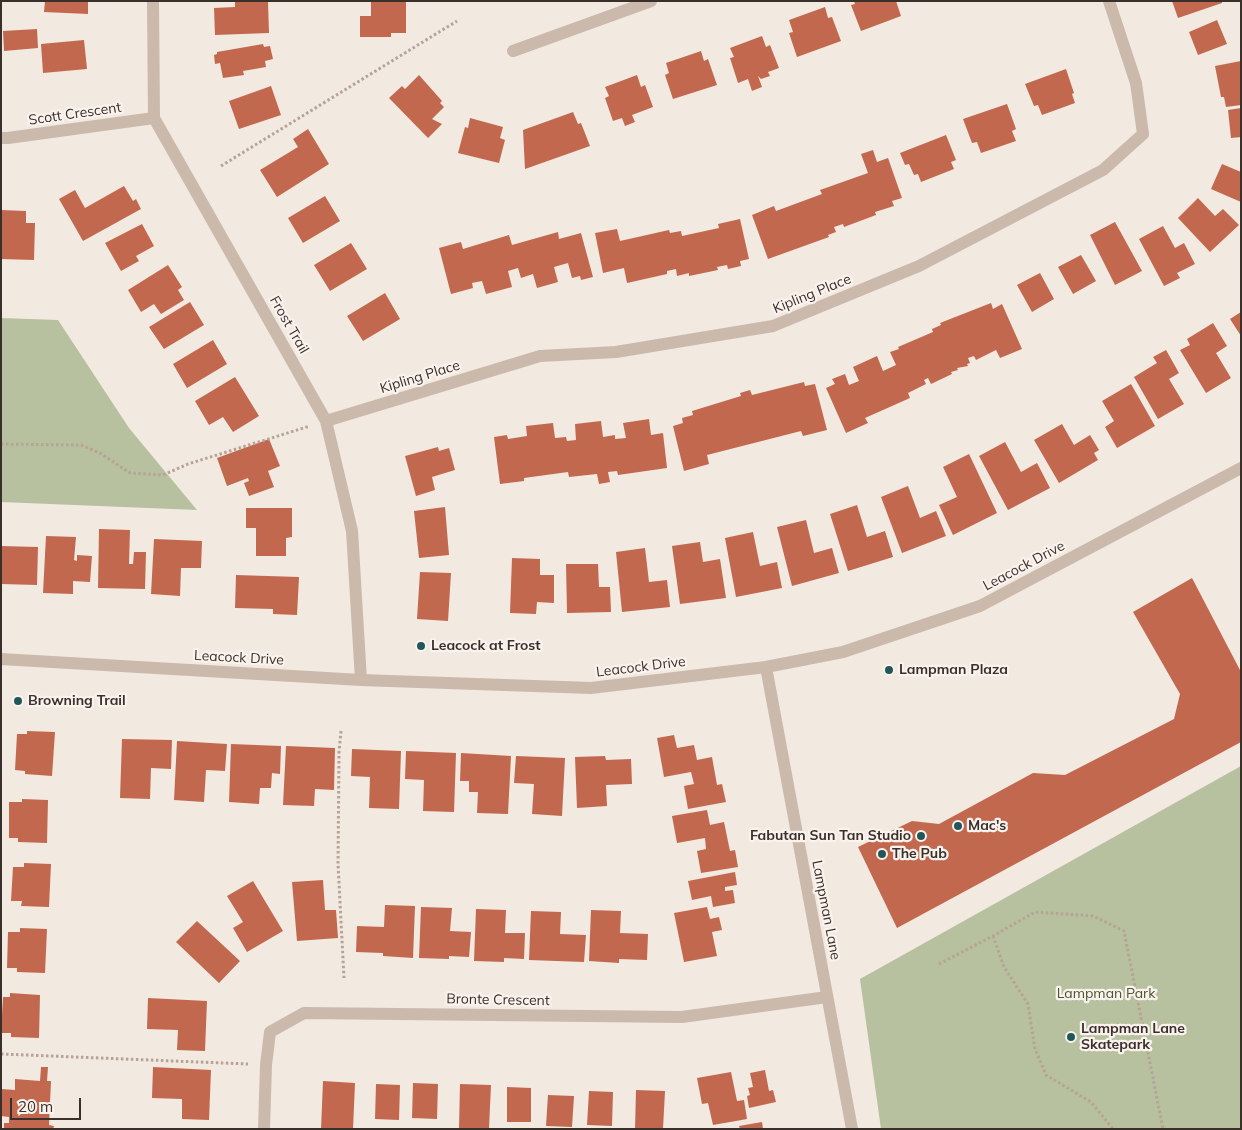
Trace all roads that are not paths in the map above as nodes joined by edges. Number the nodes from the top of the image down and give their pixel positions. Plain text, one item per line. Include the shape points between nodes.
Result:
1 (152, 1) edge
2 (651, 1) edge
3 (1109, 1) edge
4 (513, 51) dead end
5 (154, 118) junction
6 (1, 138) edge
7 (326, 421) junction
8 (1241, 468) edge
9 (1, 660) edge
10 (766, 667) junction
11 (361, 680) junction
12 (827, 997) junction
13 (264, 1129) edge
14 (852, 1129) edge

1 - 5 street, Frost Trail
2 - 4 street
3 - 7 street, Kipling Place via 1136,83 1143,134 1103,170 919,266 773,326 616,352 540,356
5 - 6 street, Scott Crescent
5 - 7 street, Frost Trail
7 - 11 street, Frost Trail via 352,531
8 - 10 street, Leacock Drive via 980,606 843,652
9 - 11 street, Leacock Drive
10 - 11 street, Leacock Drive via 591,688
10 - 12 street, Lampman Lane
12 - 13 street, Bronte Crescent via 682,1017 304,1013 270,1032
12 - 14 street, Lampman Lane

